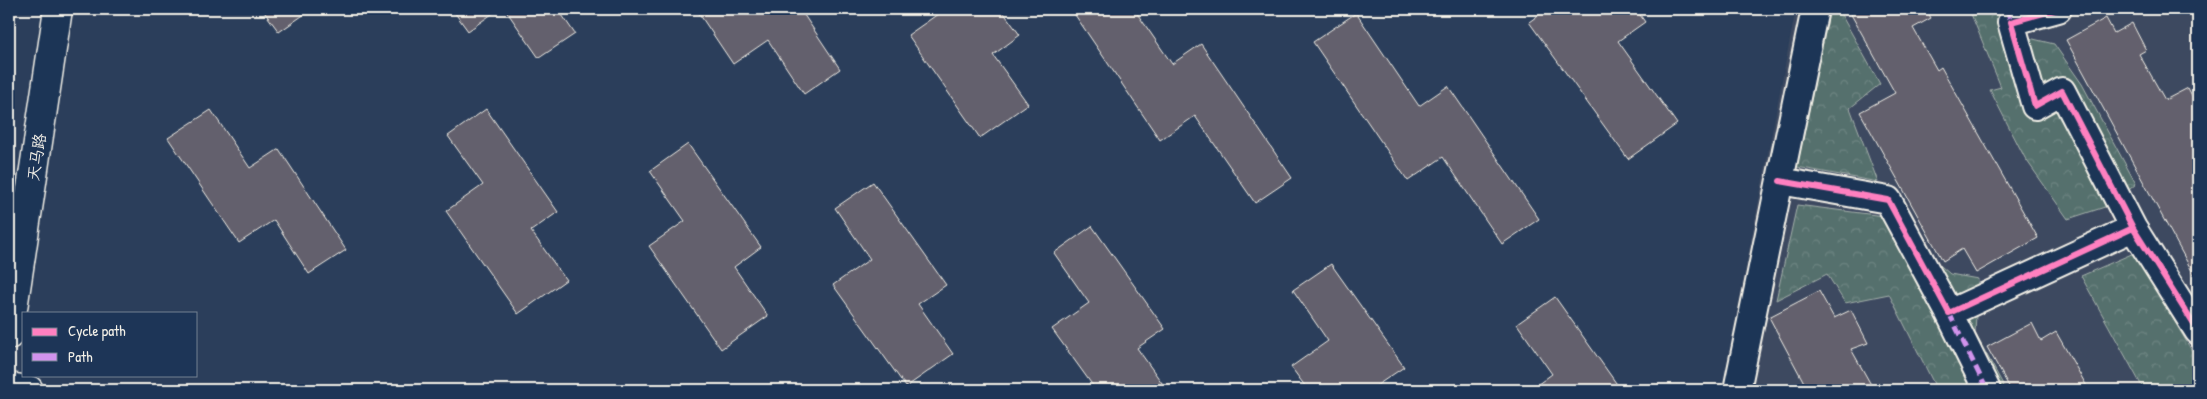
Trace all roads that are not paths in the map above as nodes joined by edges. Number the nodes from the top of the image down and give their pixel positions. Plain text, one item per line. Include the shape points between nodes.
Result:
1 (58, 9) edge
2 (1815, 9) edge
3 (2058, 9) edge
4 (2009, 16) edge
5 (1780, 181) junction
6 (2133, 228) junction
7 (1949, 313) junction
8 (2198, 331) edge
9 (9, 336) edge
10 (9, 387) edge
11 (29, 390) edge
12 (1737, 390) edge
13 (1987, 390) edge

1 - 9 main road, 天马路
2 - 5 street
3 - 4 street
4 - 6 street via 2035,106 2062,92
5 - 7 street via 1888,200
5 - 12 street
6 - 7 street
6 - 8 street
7 - 13 street
10 - 11 main road

